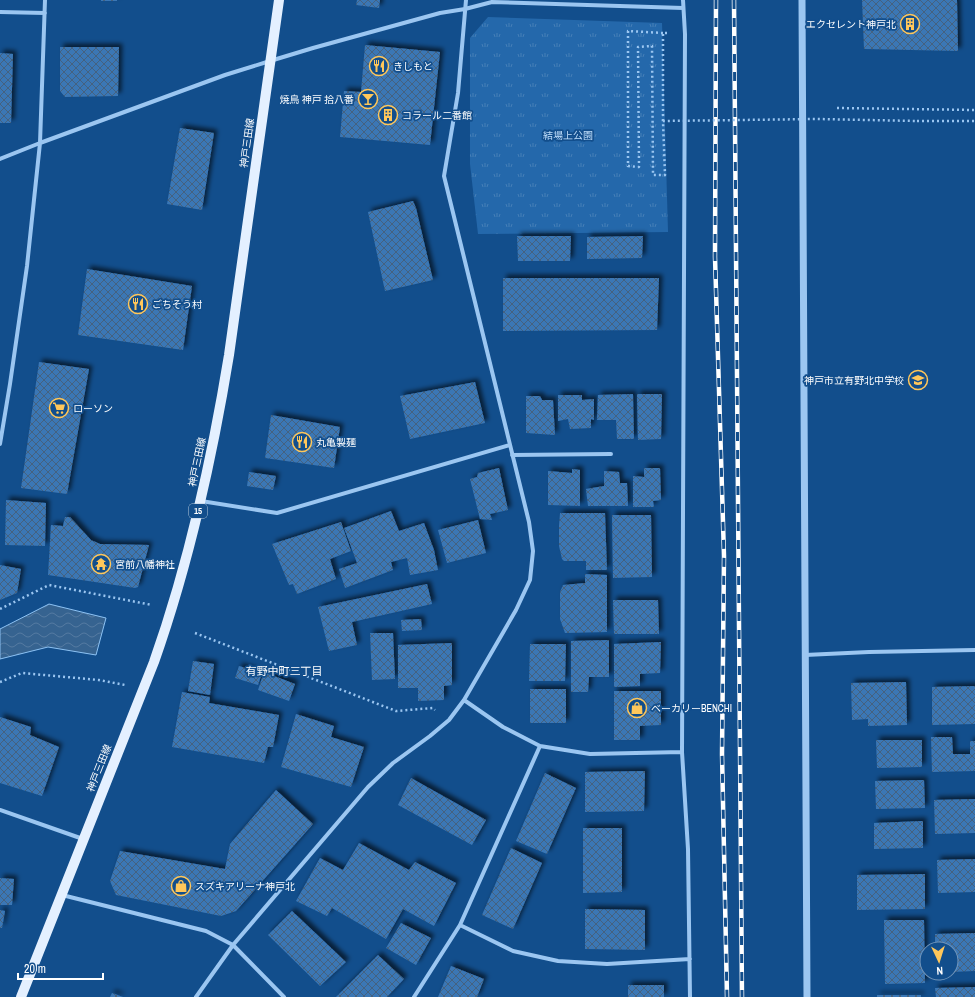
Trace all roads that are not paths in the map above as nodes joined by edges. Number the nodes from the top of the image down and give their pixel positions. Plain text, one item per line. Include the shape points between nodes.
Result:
1 (45, 0) edge
2 (279, 0) edge
3 (466, 0) edge
4 (683, 0) edge
5 (802, 0) edge
6 (683, 8) junction
7 (465, 9) junction
8 (0, 12) edge
9 (46, 13) junction
10 (270, 61) junction
11 (40, 143) junction
12 (0, 159) edge
13 (0, 444) edge
14 (510, 445) junction
15 (611, 454) dead end
16 (512, 455) junction
17 (201, 501) junction
18 (975, 650) edge
19 (805, 656) junction
20 (464, 700) junction
21 (540, 746) junction
22 (682, 752) junction
23 (0, 810) edge
24 (84, 839) junction
25 (61, 894) junction
26 (460, 925) junction
27 (233, 945) junction
28 (690, 959) junction
29 (21, 997) edge
30 (196, 997) edge
31 (284, 997) edge
32 (414, 997) edge
33 (690, 997) edge
34 (806, 997) edge

1 - 9 street
2 - 10 main road, 神戸三田線 / 15
3 - 7 street
4 - 6 street
5 - 19 street
6 - 7 street via 492,2
6 - 22 street
7 - 10 street via 432,15
7 - 14 street via 458,93 444,176
8 - 9 street
9 - 11 street
10 - 11 street
10 - 17 main road, 神戸三田線 / 15 via 222,400
11 - 12 street
11 - 13 street via 27,266
14 - 16 street
14 - 17 street via 277,513
15 - 16 street
16 - 20 street via 529,522 533,551 530,580 516,610
17 - 24 main road, 神戸三田線 / 15 via 164,634
18 - 19 street
19 - 34 street
20 - 21 street via 504,727
20 - 27 street via 449,720 393,762 368,787
21 - 22 street via 590,754
21 - 26 street
22 - 28 street via 688,849
23 - 24 street
24 - 25 main road, 神戸三田線 / 15
25 - 27 street via 206,931
25 - 29 main road, 神戸三田線 / 15
26 - 28 street via 513,951 558,962 607,964
26 - 32 street
27 - 30 street
27 - 31 street
28 - 33 street

